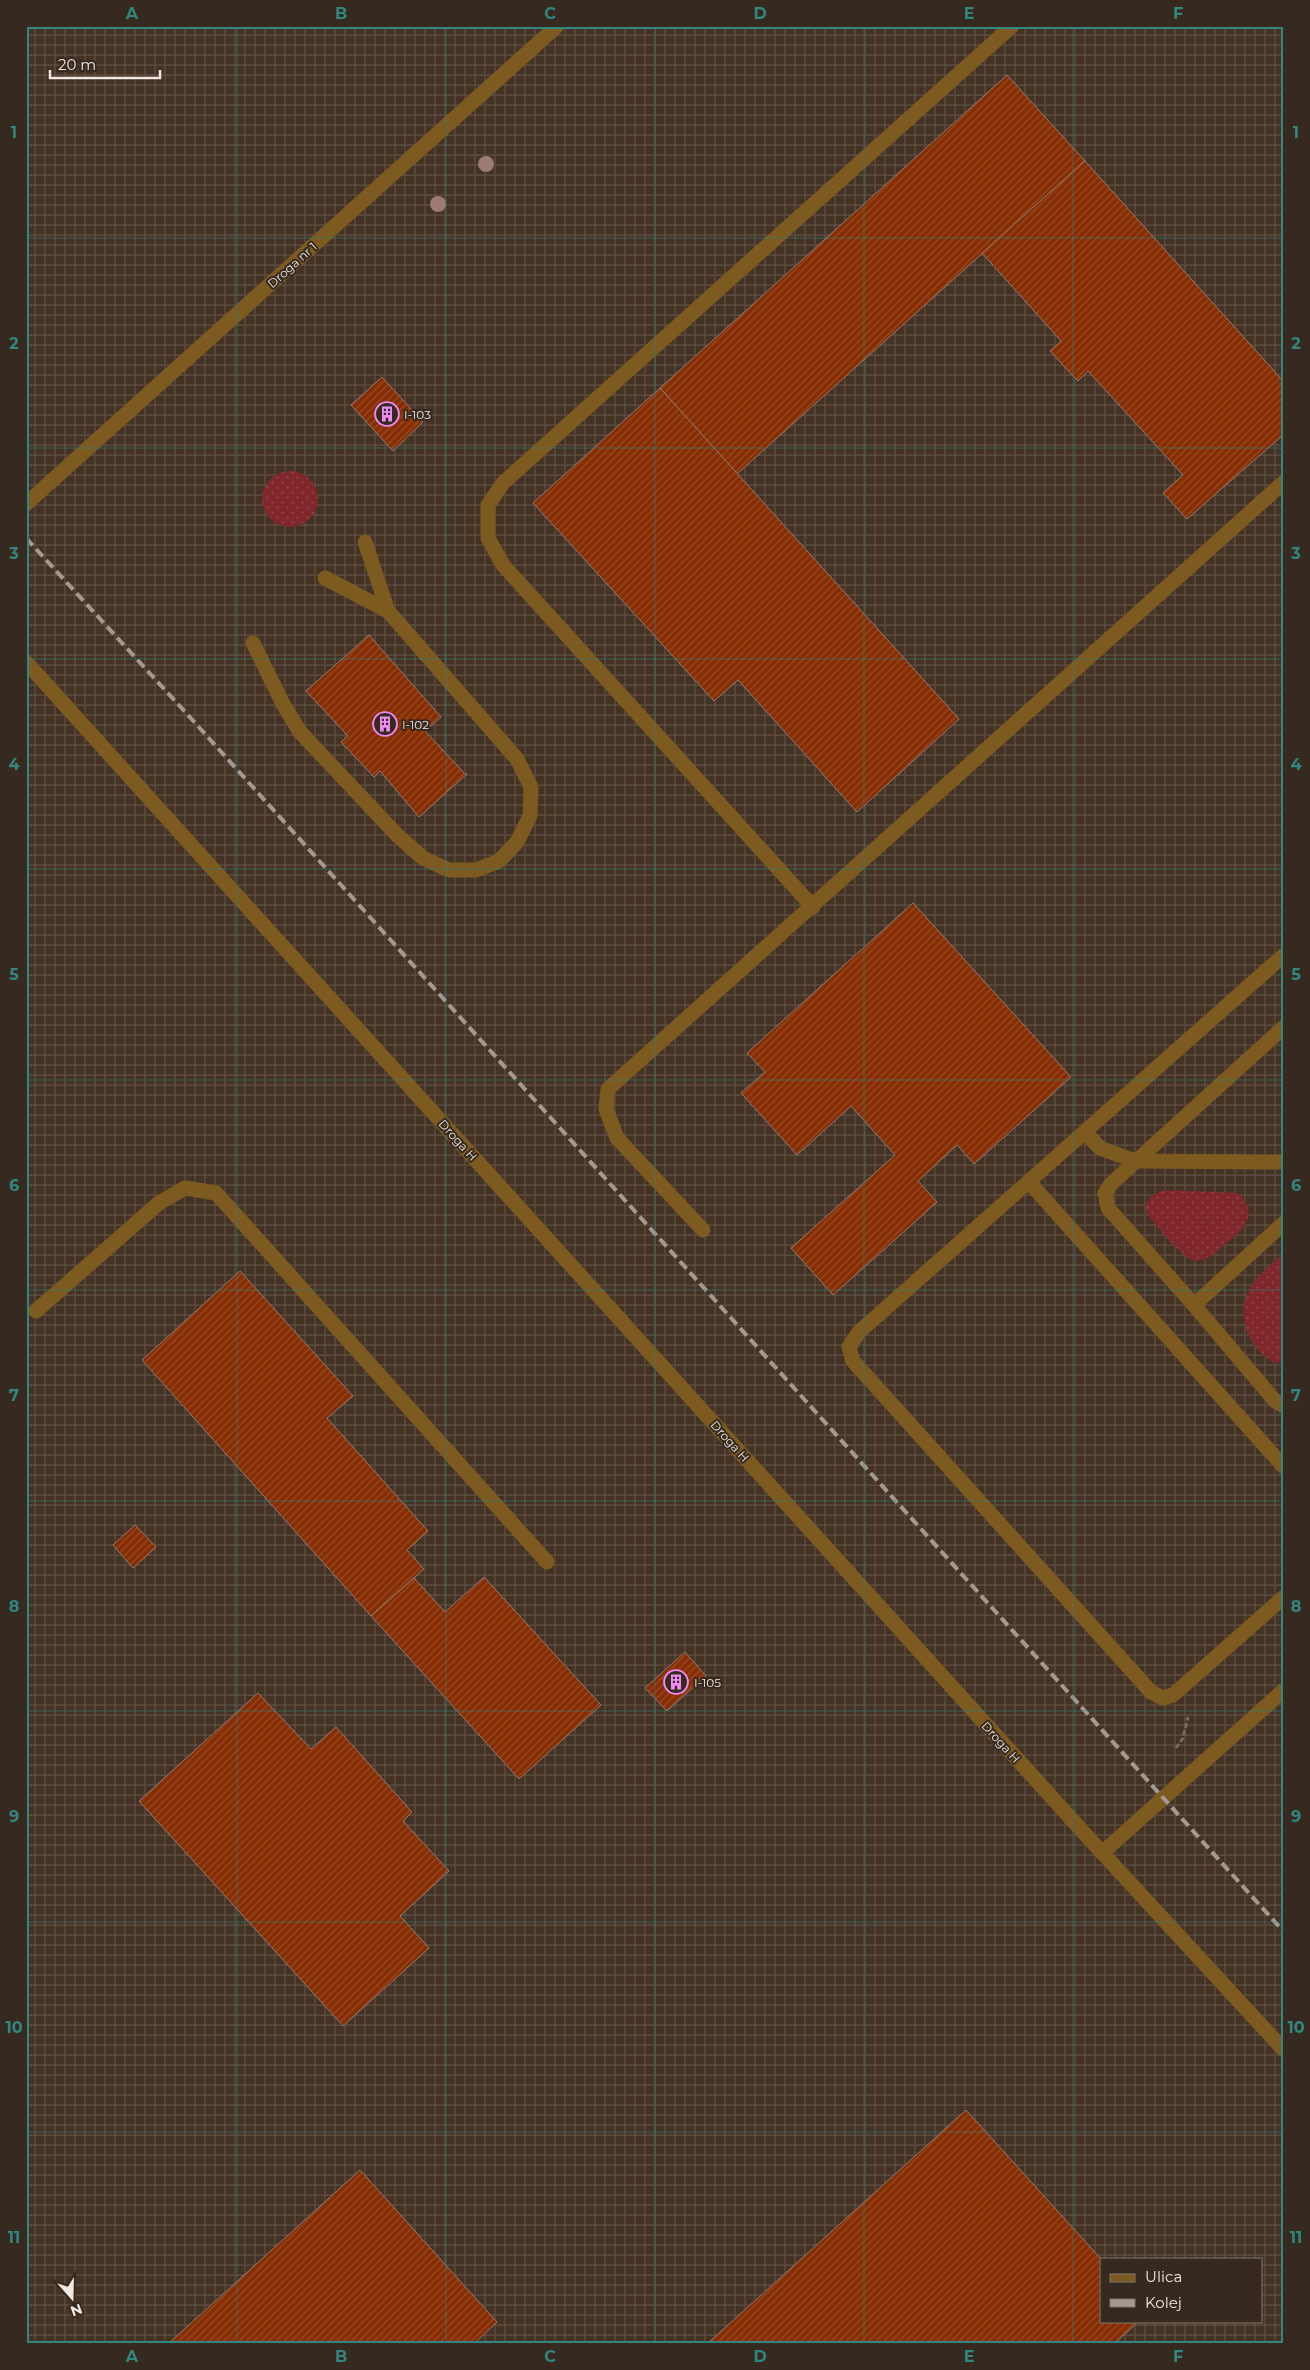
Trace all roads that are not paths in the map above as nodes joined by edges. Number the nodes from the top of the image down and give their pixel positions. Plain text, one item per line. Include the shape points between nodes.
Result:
1 (557, 26) edge
2 (1012, 26) edge
3 (1284, 482) edge
4 (26, 504) edge
5 (365, 542) dead end
6 (325, 578) dead end
7 (388, 611) junction
8 (253, 643) dead end
9 (26, 662) edge
10 (813, 907) junction
11 (1284, 955) edge
12 (1284, 1026) edge
13 (1085, 1132) junction
14 (1136, 1161) junction
15 (1284, 1162) edge
16 (1029, 1182) junction
17 (1284, 1223) edge
18 (703, 1230) dead end
19 (1194, 1305) junction
20 (36, 1311) dead end
21 (1284, 1406) edge
22 (1284, 1467) edge
23 (547, 1562) dead end
24 (1284, 1597) edge
25 (1284, 1690) edge
26 (1102, 1853) junction
27 (1284, 2050) edge

1 - 4 lane, Droga nr 1
2 - 10 lane via 503,483 488,505 488,538 503,565
3 - 10 lane
5 - 7 lane
6 - 7 lane
7 - 8 lane via 517,759 531,787 530,816 517,842 498,861 476,870 449,870 423,858 398,836 300,732
9 - 26 lane, Droga H
10 - 18 lane via 608,1090 606,1109 617,1138
11 - 13 lane
12 - 14 lane
13 - 14 lane via 1100,1148
13 - 16 lane
14 - 15 lane
14 - 19 lane via 1105,1193 1108,1208
16 - 22 lane
16 - 24 lane via 859,1332 849,1348 853,1361 1151,1692 1164,1698 1173,1695
17 - 19 lane
19 - 21 lane via 1275,1400
20 - 23 lane via 159,1202 185,1188 216,1193
25 - 26 lane
26 - 27 lane, Droga H

